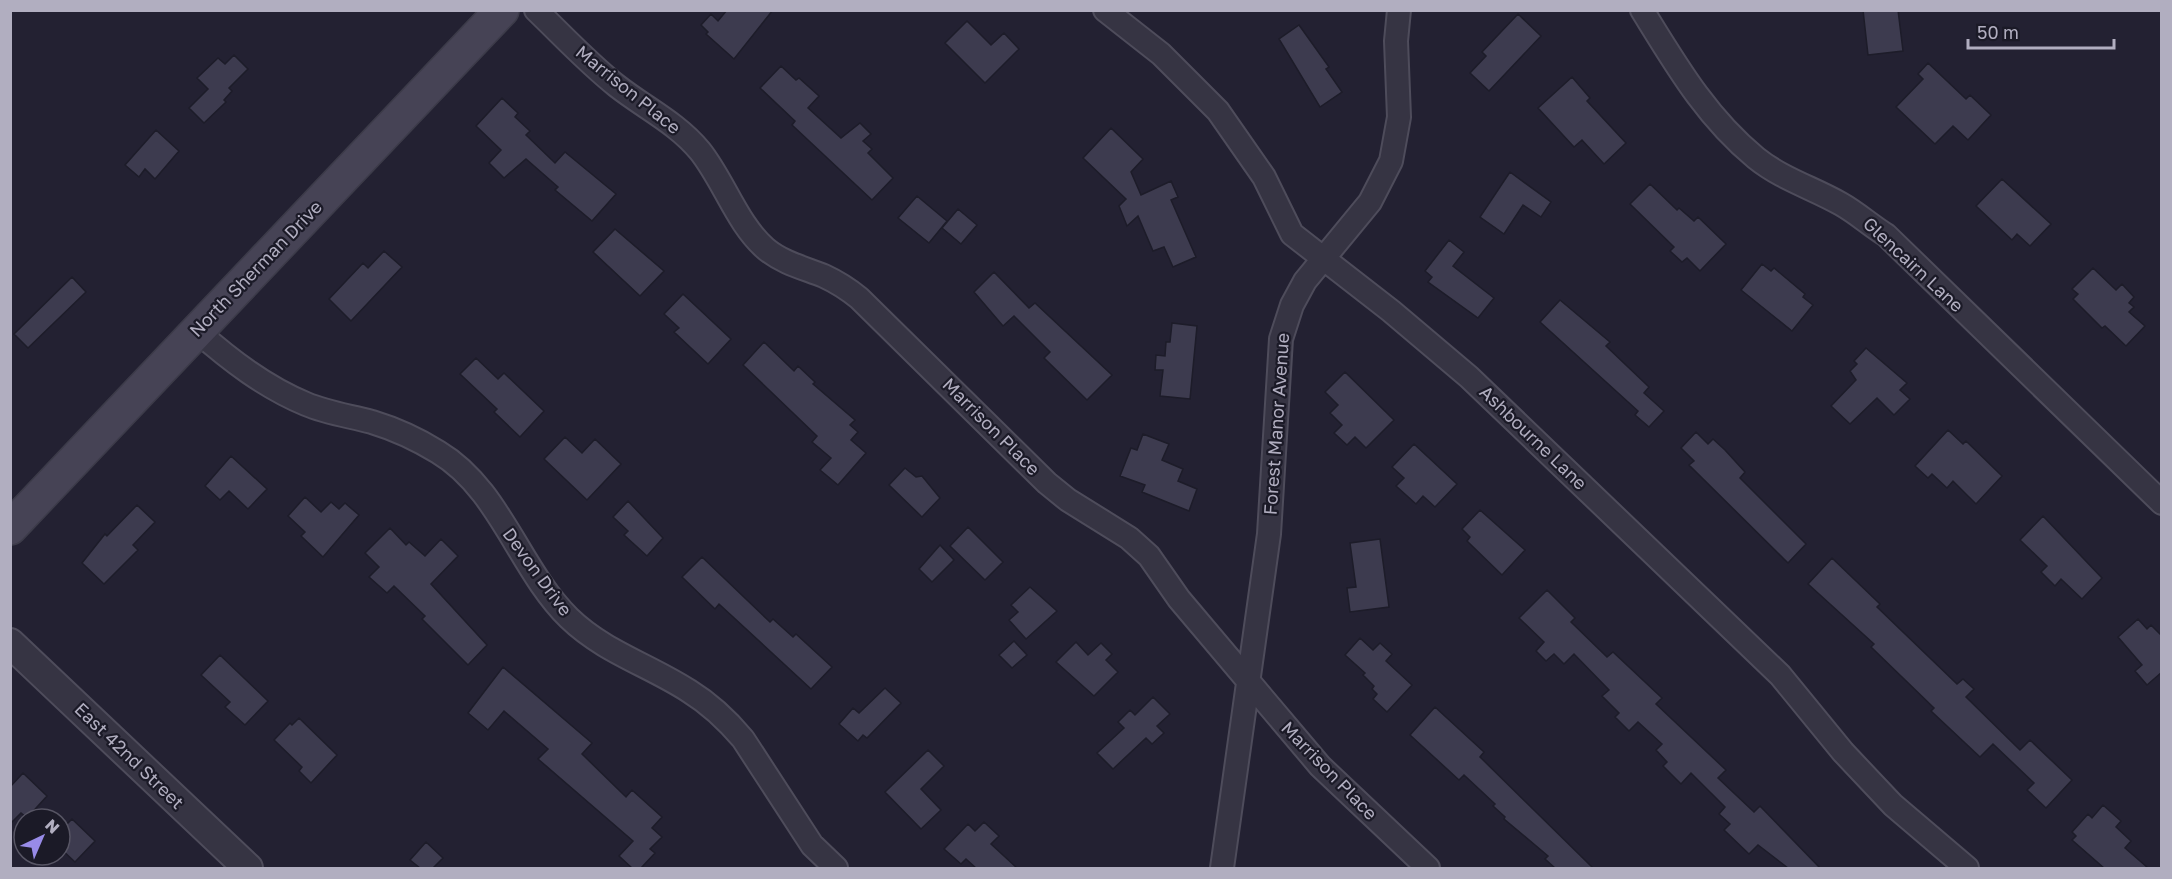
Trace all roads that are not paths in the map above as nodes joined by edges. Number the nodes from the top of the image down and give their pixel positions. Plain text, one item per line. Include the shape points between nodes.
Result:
1 (502, 10) edge
2 (536, 10) edge
3 (1105, 10) edge
4 (1399, 10) edge
5 (1642, 10) edge
6 (1322, 257) junction
7 (197, 331) junction
8 (2162, 503) edge
9 (10, 528) edge
10 (10, 643) edge
11 (1247, 681) junction
12 (248, 868) edge
13 (836, 868) edge
14 (1222, 868) edge
15 (1428, 868) edge
16 (1967, 868) edge

1 - 7 main road, North Sherman Drive
2 - 11 street, Marrison Place via 590,63 669,121 700,151 766,249 784,261 837,282 859,298 1047,483 1149,556
3 - 6 street, Ashbourne Lane via 1161,54 1206,98 1264,177 1292,234
4 - 6 street, Forest Manor Avenue via 1398,135 1391,161 1370,202
5 - 8 street, Glencairn Lane via 1705,108 1742,147 1801,186 1842,204 1886,235
6 - 11 street, Forest Manor Avenue via 1296,296 1281,339 1269,534
6 - 16 street, Ashbourne Lane via 1469,377 1780,675 1893,805
7 - 9 main road, North Sherman Drive
7 - 13 street, Devon Drive via 282,393 405,434 446,457 485,496 550,595 581,630 611,651 688,690 731,725 812,844
10 - 12 street, East 42nd Street
11 - 14 street, Forest Manor Avenue
11 - 15 street, Marrison Place via 1320,766

